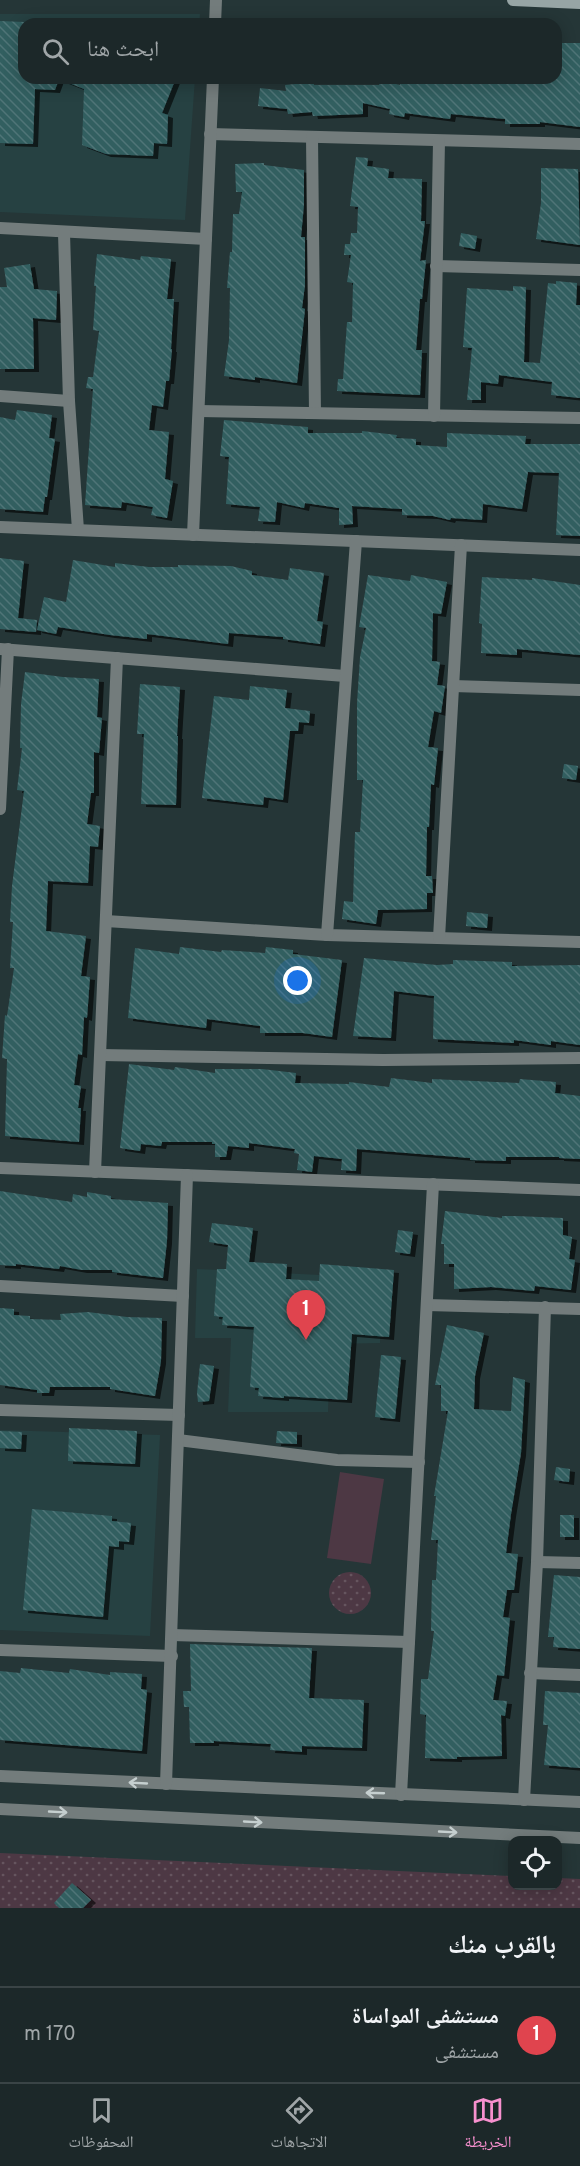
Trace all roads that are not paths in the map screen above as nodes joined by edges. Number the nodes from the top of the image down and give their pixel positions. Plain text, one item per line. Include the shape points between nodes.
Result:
1 (216, 0) edge
2 (513, 0) edge
3 (580, 3) edge
4 (215, 18) edge
5 (213, 84) edge
6 (210, 134) junction
7 (312, 137) junction
8 (439, 141) junction
9 (580, 144) edge
10 (0, 228) edge
11 (64, 233) junction
12 (206, 239) junction
13 (436, 266) junction
14 (580, 270) edge
15 (0, 396) edge
16 (69, 401) junction
17 (199, 411) junction
18 (315, 413) junction
19 (434, 416) junction
20 (580, 418) edge
21 (0, 527) edge
22 (78, 531) junction
23 (193, 535) junction
24 (356, 541) junction
25 (461, 545) junction
26 (580, 550) edge
27 (4, 649) edge
28 (117, 658) junction
29 (345, 676) junction
30 (453, 686) junction
31 (580, 690) edge
32 (0, 809) edge
33 (106, 921) junction
34 (327, 935) junction
35 (439, 938) junction
36 (580, 942) edge
37 (101, 1055) junction
38 (580, 1058) edge
39 (0, 1168) edge
40 (95, 1172) junction
41 (187, 1175) junction
42 (434, 1184) junction
43 (580, 1190) edge
44 (0, 1286) edge
45 (183, 1296) junction
46 (427, 1305) junction
47 (545, 1307) junction
48 (580, 1309) edge
49 (0, 1410) edge
50 (179, 1415) junction
51 (178, 1440) junction
52 (419, 1462) junction
53 (537, 1562) junction
54 (580, 1563) edge
55 (172, 1635) junction
56 (409, 1642) junction
57 (0, 1650) edge
58 (171, 1656) junction
59 (530, 1673) junction
60 (580, 1675) edge
61 (0, 1776) edge
62 (166, 1784) junction
63 (401, 1795) junction
64 (524, 1800) junction
65 (580, 1802) edge
66 (0, 1809) edge
67 (580, 1838) edge

1 - 4 street
2 - 3 street
5 - 6 street
6 - 7 street
6 - 12 street
7 - 8 street
7 - 18 street
8 - 9 street
8 - 13 street
10 - 11 street
11 - 12 street
11 - 16 street
12 - 17 street
13 - 14 street
13 - 19 street
15 - 16 street
16 - 22 street
17 - 18 street
17 - 23 street
18 - 19 street
19 - 20 street
21 - 22 street
22 - 23 street
23 - 24 street
24 - 25 street
24 - 29 street
25 - 26 street
25 - 30 street
27 - 28 street
27 - 32 street
28 - 29 street
28 - 33 street
29 - 34 street
30 - 31 street
30 - 35 street
33 - 34 street
33 - 37 street
34 - 35 street
35 - 36 street
37 - 38 street
37 - 40 street
39 - 40 street
40 - 41 street
41 - 42 street
41 - 45 street
42 - 43 street
42 - 46 street
44 - 45 street
45 - 50 street
46 - 47 street
46 - 52 street
47 - 48 street
47 - 53 street
49 - 50 street
50 - 51 street
51 - 52 street via 337,1460
51 - 55 street
52 - 56 street
53 - 54 street
53 - 59 street
55 - 56 street
55 - 58 street
56 - 63 street
57 - 58 street
58 - 62 street
59 - 60 street
59 - 64 street
62 -> 61 street
63 -> 62 street
63 - 64 street
64 - 65 street
66 -> 67 street

